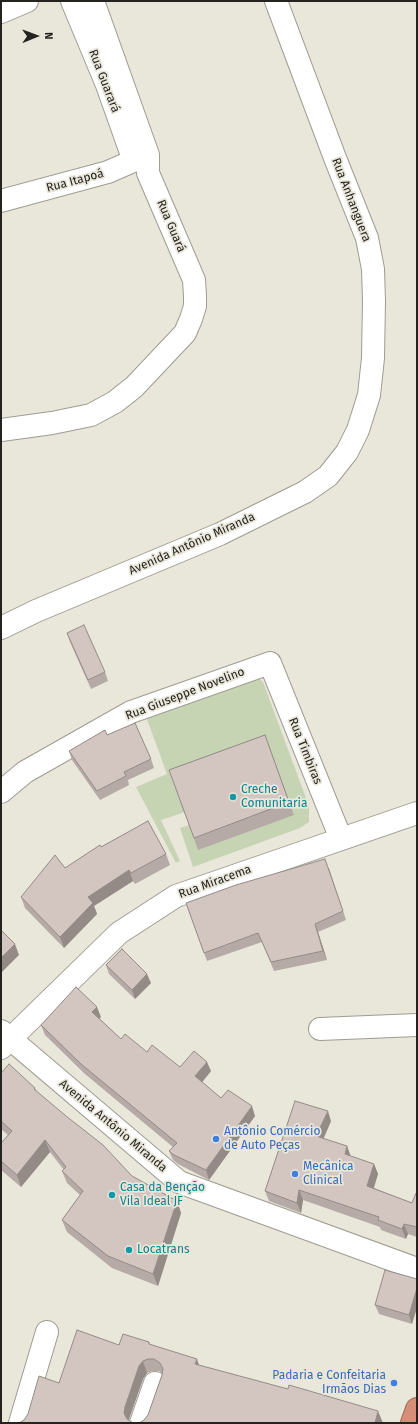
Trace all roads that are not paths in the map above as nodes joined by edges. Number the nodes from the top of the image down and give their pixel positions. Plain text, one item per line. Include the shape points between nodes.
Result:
1 (27, 1) edge
2 (72, 1) edge
3 (93, 1) edge
4 (276, 1) edge
5 (1, 12) edge
6 (143, 163) junction
7 (1, 201) edge
8 (1, 430) edge
9 (358, 430) joint
10 (1, 628) edge
11 (270, 663) joint
12 (1, 792) edge
13 (417, 813) edge
14 (341, 839) junction
15 (417, 1025) edge
16 (320, 1029) dead end
17 (4, 1039) edge
18 (417, 1269) edge
19 (47, 1332) dead end
20 (155, 1382) dead end
21 (417, 1409) edge
22 (20, 1423) edge
23 (141, 1423) edge
24 (412, 1423) edge

1 - 5 street
2 - 6 street, Rua Guarará
3 - 6 street, Rua Guarará
4 - 9 street, Rua Anhanguera via 367,238 373,269 373,358 369,395
6 - 7 street, Rua Itapoá
6 - 8 street, Rua Guará via 194,280 194,306 185,333 134,387 115,402 91,415
9 - 10 street, Avenida Antônio Miranda via 347,452 328,476 305,492 220,534
11 - 12 street, Rua Giuseppe Novelino via 131,712 25,772
11 - 14 street, Rua Timbiras
13 - 14 street, Rua Miracema
14 - 17 street, Rua Miracema via 176,896 119,933
15 - 16 street
17 - 18 street, Avenida Antônio Miranda via 179,1182
19 - 22 street
20 - 23 street
21 - 24 highway

